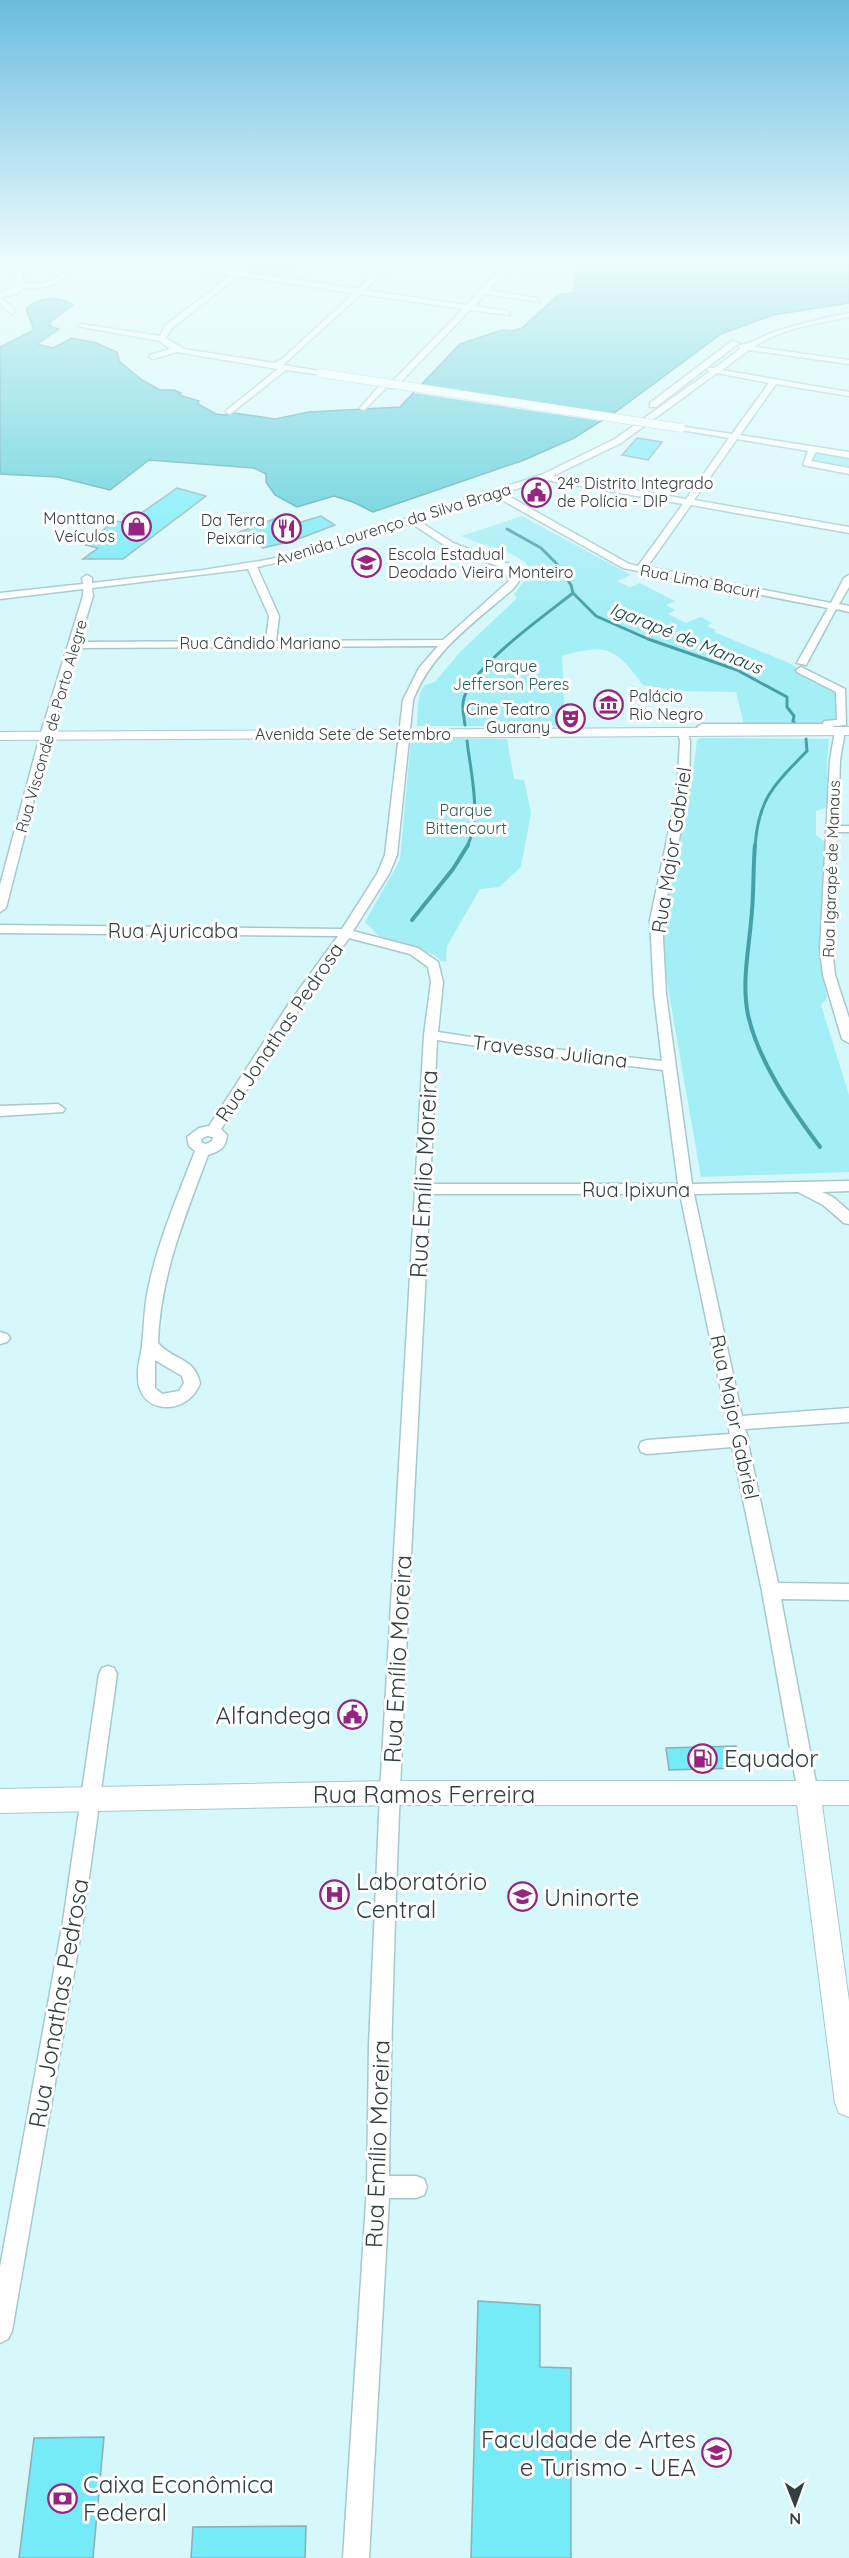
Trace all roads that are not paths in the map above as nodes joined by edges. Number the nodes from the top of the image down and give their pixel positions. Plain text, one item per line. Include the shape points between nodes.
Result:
1 (266, 380) edge
2 (373, 380) edge
3 (397, 380) edge
4 (684, 380) edge
5 (701, 380) edge
6 (771, 380) edge
7 (774, 381) junction
8 (849, 394) edge
9 (364, 408) dead end
10 (230, 412) dead end
11 (734, 437) junction
12 (813, 449) junction
13 (849, 455) edge
14 (849, 471) edge
15 (525, 474) junction
16 (544, 477) junction
17 (496, 493) junction
18 (688, 502) junction
19 (430, 505) junction
20 (441, 511) junction
21 (412, 520) junction
22 (849, 530) edge
23 (252, 566) junction
24 (640, 570) junction
25 (190, 571) junction
26 (849, 578) edge
27 (88, 582) junction
28 (0, 587) edge
29 (0, 596) edge
30 (833, 606) junction
31 (849, 609) edge
32 (271, 642) junction
33 (447, 643) junction
34 (73, 645) junction
35 (702, 727) dead end
36 (845, 731) edge
37 (683, 732) junction
38 (404, 734) junction
39 (0, 736) edge
40 (45, 736) junction
41 (832, 829) junction
42 (849, 829) edge
43 (0, 908) edge
44 (362, 908) junction
45 (0, 929) edge
46 (347, 932) junction
47 (379, 941) junction
48 (842, 1001) edge
49 (431, 1035) junction
50 (849, 1039) edge
51 (669, 1066) junction
52 (58, 1110) dead end
53 (0, 1111) edge
54 (849, 1186) edge
55 (799, 1187) junction
56 (423, 1189) junction
57 (686, 1189) junction
58 (849, 1219) edge
59 (150, 1345) dead end
60 (849, 1415) edge
61 (737, 1423) junction
62 (741, 1440) junction
63 (647, 1447) dead end
64 (771, 1591) junction
65 (849, 1592) edge
66 (108, 1674) dead end
67 (390, 1793) junction
68 (808, 1793) junction
69 (849, 1793) edge
70 (93, 1799) junction
71 (0, 1801) edge
72 (849, 2103) edge
73 (378, 2187) junction
74 (416, 2187) dead end
75 (0, 2331) edge
76 (356, 2558) edge

1 - 10 street
2 - 11 street, bridge
3 - 9 street via 392,386 384,386
4 - 15 street, Avenida Lourenço da Silva Braga via 605,439
5 - 16 street, Avenida Lourenço da Silva Braga via 618,441
6 - 7 street
7 - 8 street
7 - 11 street
11 - 12 street
11 - 18 street
12 - 13 street
12 - 14 street via 806,463
15 - 16 street
15 - 19 street, Avenida Lourenço da Silva Braga
16 - 17 street, Avenida Lourenço da Silva Braga
16 - 18 street
17 - 20 street, Avenida Lourenço da Silva Braga
17 - 24 street, Rua Lima Bacuri via 626,566
18 - 22 street
18 - 24 street
19 - 20 street
19 - 25 street, Avenida Lourenço da Silva Braga via 288,550
20 - 21 street, Avenida Lourenço da Silva Braga
21 - 23 street, Avenida Lourenço da Silva Braga
21 - 33 street, Rua Jonathas Pedrosa via 450,545 506,566 513,576 510,587
23 - 25 street, Avenida Lourenço da Silva Braga
23 - 32 street via 274,616
24 - 30 street, Rua Lima Bacuri
25 - 27 street, Avenida Lourenço da Silva Braga
26 - 30 street
27 - 28 street, Avenida Lourenço da Silva Braga
27 - 29 street, Avenida Lourenço da Silva Braga
27 - 34 street, Rua Visconde de Porto Alegre via 88,596
30 - 31 street, Rua Lima Bacuri
30 - 35 street via 801,667 840,691 842,723 828,723 829,727
32 - 33 street, Rua Cândido Mariano
32 - 34 street, Rua Cândido Mariano
33 - 38 street, Rua Jonathas Pedrosa via 413,683
34 - 40 street, Rua Visconde de Porto Alegre
36 - 37 main road, Avenida Sete de Setembro
36 - 41 street, Rua Igarapé de Manaus via 835,760
37 - 38 main road, Avenida Sete de Setembro
37 - 51 street, Rua Major Gabriel via 683,792 656,920
38 - 40 main road, Avenida Sete de Setembro
38 - 44 street, Rua Jonathas Pedrosa via 391,855
39 - 40 main road, Avenida Sete de Setembro
40 - 43 street, Rua Visconde de Porto Alegre
41 - 42 street
41 - 48 street, Rua Igarapé de Manaus via 826,949 829,975
44 - 46 street, Rua Jonathas Pedrosa
44 - 47 street, Rua Jonathas Pedrosa via 363,926
45 - 46 street, Rua Ajuricaba
46 - 47 street, Rua Emílio Moreira
46 - 59 street, Rua Jonathas Pedrosa via 213,1131 221,1141 212,1149 203,1149 160,1273
47 - 49 street, Rua Emílio Moreira via 414,951 434,965 437,982
48 - 50 street, Rua Igarapé de Manaus
49 - 51 street, Travessa Juliana via 536,1052
49 - 56 street, Rua Emílio Moreira
51 - 57 street, Rua Major Gabriel
52 - 53 street
54 - 55 street, Rua Ipixuna
55 - 57 street, Rua Ipixuna
55 - 58 street via 828,1201
56 - 57 street, Rua Ipixuna
56 - 67 street, Rua Emílio Moreira
57 - 61 street, Rua Major Gabriel
60 - 61 street
61 - 62 street, Rua Major Gabriel
62 - 63 street
62 - 64 street, Rua Major Gabriel
64 - 65 street
64 - 68 street, Rua Major Gabriel
66 - 70 street, Rua Jonathas Pedrosa
67 - 68 main road, Rua Ramos Ferreira
67 - 70 main road, Rua Ramos Ferreira
67 - 73 street, Rua Emílio Moreira
68 - 69 main road, Rua Ramos Ferreira
68 - 72 main road, Rua Major Gabriel
70 - 71 main road, Rua Ramos Ferreira
70 - 75 street, Rua Jonathas Pedrosa
73 - 74 street
73 - 76 street, Rua Emílio Moreira

